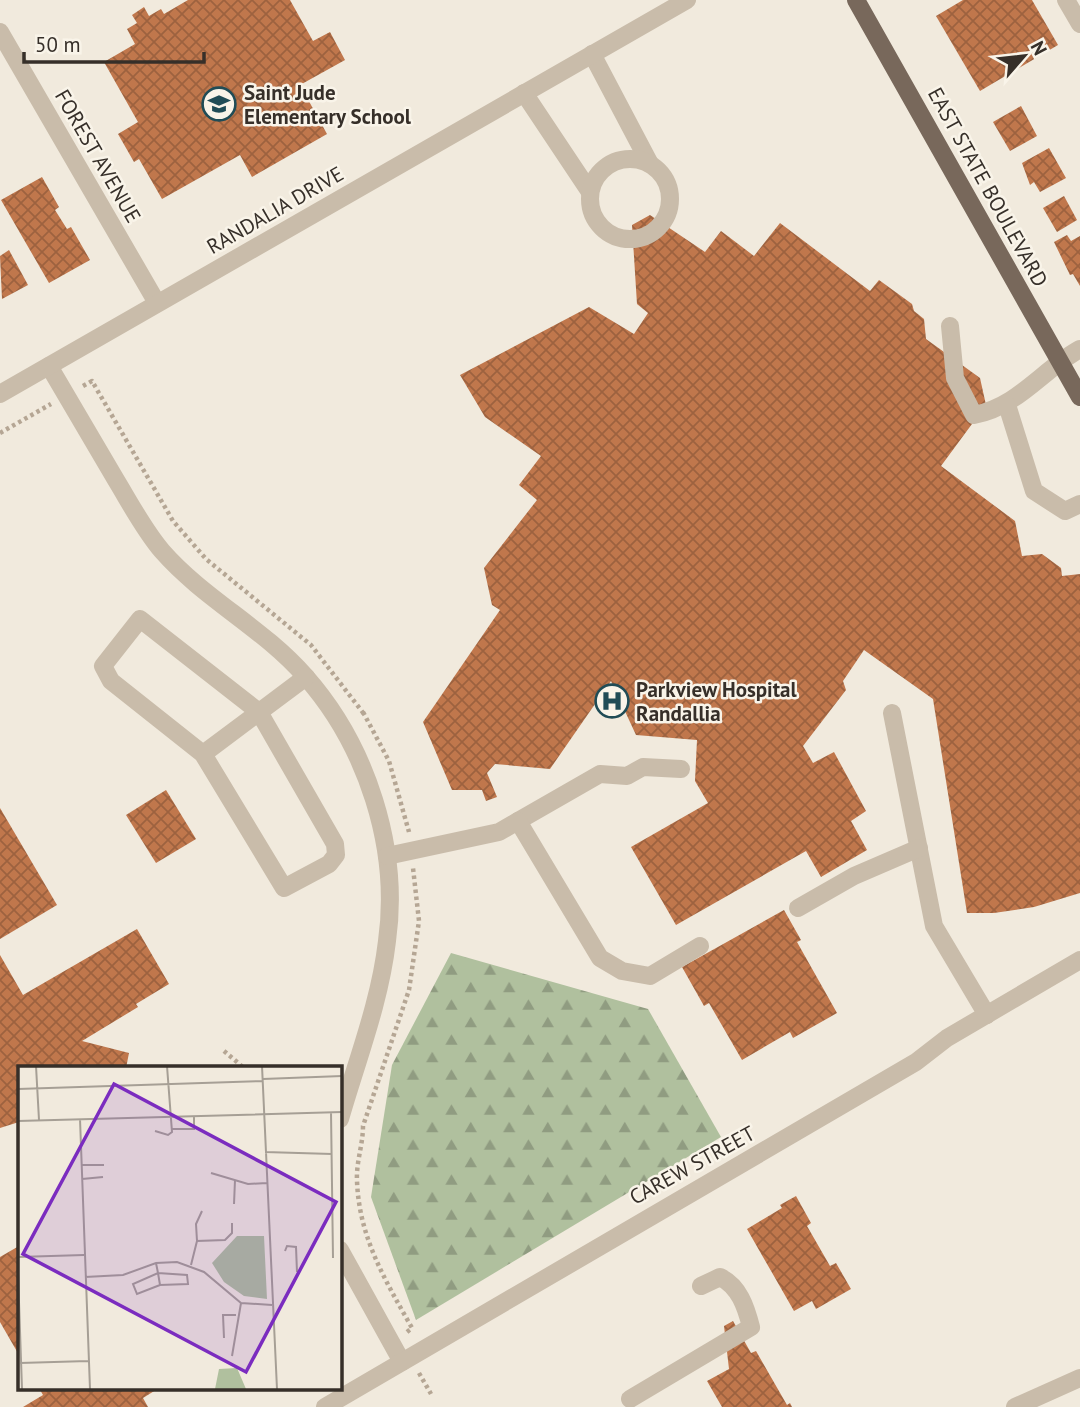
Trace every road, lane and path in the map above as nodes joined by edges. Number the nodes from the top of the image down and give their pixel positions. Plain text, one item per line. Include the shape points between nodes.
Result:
1 (687, 0) edge
2 (856, 0) edge
3 (1066, 0) edge
4 (1080, 24) edge
5 (0, 32) edge
6 (592, 54) junction
7 (524, 93) junction
8 (650, 164) junction
9 (590, 192) junction
10 (157, 303) junction
11 (950, 326) dead end
12 (1080, 349) edge
13 (1059, 360) junction
14 (49, 366) junction
15 (0, 394) edge
16 (66, 395) junction
17 (1080, 397) edge
18 (1007, 405) dead end
19 (0, 433) edge
20 (1080, 504) edge
21 (306, 677) junction
22 (259, 712) junction
23 (892, 713) dead end
24 (203, 754) junction
25 (681, 769) dead end
26 (518, 821) junction
27 (919, 848) junction
28 (411, 852) junction
29 (387, 856) junction
30 (798, 908) dead end
31 (700, 946) dead end
32 (1080, 960) edge
33 (987, 1015) junction
34 (224, 1051) dead end
35 (242, 1066) edge
36 (341, 1116) edge
37 (341, 1252) edge
38 (701, 1286) dead end
39 (406, 1359) junction
40 (1080, 1378) edge
41 (431, 1394) dead end
42 (630, 1399) dead end
43 (325, 1407) edge
44 (1015, 1407) edge

1 - 6 street, RANDALIA DRIVE
2 - 13 main road, EAST STATE BOULEVARD
3 - 4 street
5 - 10 street, FOREST AVENUE
6 - 7 street, RANDALIA DRIVE
6 - 8 street
7 - 9 street
7 - 10 street, RANDALIA DRIVE
8 - 9 street via 628,159 608,165
8 - 9 street via 666,182 669,206 648,235 623,238 601,227 594,217
10 - 14 street, RANDALIA DRIVE
11 - 13 street via 955,378 974,415 995,411 1033,387
12 - 13 street
13 - 17 main road, EAST STATE BOULEVARD
14 - 15 street, RANDALIA DRIVE
14 - 16 street
16 - 19 path
16 - 21 street via 160,548 192,583
16 - 28 path via 92,381 173,521 206,559 311,645 342,683 382,745
18 - 20 street via 1034,491 1065,511
21 - 22 street
21 - 29 street via 337,721 367,780
22 - 24 street
22 - 24 street via 140,619 103,666 111,681
22 - 24 street via 335,844 336,855 329,864 284,888
23 - 27 street
25 - 26 street via 643,767 627,776 600,774
26 - 28 street via 499,832
26 - 31 street via 600,958 622,971 650,976
27 - 30 street via 854,876
27 - 33 street via 934,926
28 - 29 street
28 - 39 path via 419,921 409,990 363,1126 356,1162 366,1238 412,1328 400,1336
29 - 36 street via 388,938 381,981
32 - 33 street, CAREW STREET
33 - 39 street, CAREW STREET via 916,1062
34 - 35 path
37 - 39 street
38 - 42 street via 720,1277 732,1283 751,1327
39 - 41 path
39 - 43 street, CAREW STREET
40 - 44 street

